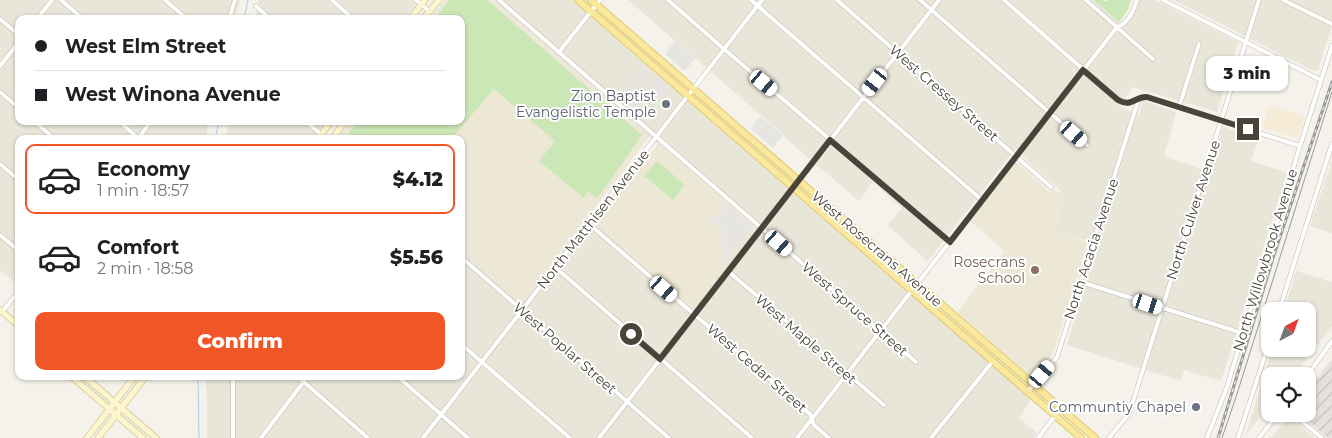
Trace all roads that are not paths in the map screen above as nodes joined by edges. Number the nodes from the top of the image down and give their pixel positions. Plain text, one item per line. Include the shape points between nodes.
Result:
1 (52, 0) edge
2 (61, 0) edge
3 (165, 0) edge
4 (235, 0) edge
5 (332, 0) edge
6 (416, 0) edge
7 (438, 0) edge
8 (499, 0) edge
9 (578, 0) edge
10 (668, 0) edge
11 (751, 0) edge
12 (762, 0) edge
13 (837, 0) edge
14 (920, 0) edge
15 (940, 0) edge
16 (1004, 0) edge
17 (1086, 0) edge
18 (1137, 0) edge
19 (1163, 0) edge
20 (1258, 0) edge
21 (1283, 0) edge
22 (423, 2) edge
23 (596, 2) edge
24 (256, 6) dead end
25 (757, 6) junction
26 (932, 10) junction
27 (429, 12) junction
28 (591, 12) junction
29 (40, 15) edge
30 (78, 15) edge
31 (182, 15) edge
32 (230, 15) edge
33 (266, 15) edge
34 (349, 15) edge
35 (413, 15) edge
36 (426, 15) edge
37 (0, 19) edge
38 (1332, 24) edge
39 (1117, 27) junction
40 (15, 32) edge
41 (1245, 43) junction
42 (1199, 44) dead end
43 (1332, 46) edge
44 (15, 47) edge
45 (724, 49) junction
46 (559, 52) junction
47 (898, 53) junction
48 (1153, 59) dead end
49 (0, 66) edge
50 (1083, 70) junction
51 (1321, 80) junction
52 (693, 89) junction
53 (0, 92) edge
54 (688, 96) junction
55 (864, 97) junction
56 (1139, 98) junction
57 (15, 105) edge
58 (1179, 107) junction
59 (1049, 113) junction
60 (1221, 121) junction
61 (39, 125) edge
62 (123, 125) edge
63 (310, 125) edge
64 (50, 135) edge
65 (135, 135) edge
66 (320, 135) edge
67 (656, 137) junction
68 (830, 140) junction
69 (1332, 144) edge
70 (1087, 145) dead end
71 (1300, 146) junction
72 (1330, 155) edge
73 (1016, 156) junction
74 (0, 164) edge
75 (15, 177) edge
76 (799, 181) junction
77 (1052, 187) dead end
78 (794, 188) junction
79 (982, 200) junction
80 (589, 224) junction
81 (762, 228) junction
82 (0, 235) edge
83 (950, 242) junction
84 (15, 248) edge
85 (465, 260) edge
86 (555, 267) junction
87 (728, 272) junction
88 (1080, 282) junction
89 (918, 284) junction
90 (912, 291) junction
91 (15, 295) edge
92 (1282, 302) edge
93 (1162, 308) junction
94 (522, 310) junction
95 (1, 311) edge
96 (695, 315) junction
97 (15, 323) edge
98 (880, 331) junction
99 (1242, 333) junction
100 (1332, 341) edge
101 (465, 347) edge
102 (1264, 358) edge
103 (660, 359) junction
104 (993, 361) junction
105 (482, 362) junction
106 (916, 362) dead end
107 (1313, 367) edge
108 (847, 374) junction
109 (76, 380) edge
110 (89, 380) edge
111 (132, 380) edge
112 (143, 380) edge
113 (234, 380) edge
114 (302, 380) edge
115 (401, 380) edge
116 (304, 382) junction
117 (1034, 385) junction
118 (1028, 391) junction
119 (627, 401) junction
120 (115, 403) junction
121 (884, 405) dead end
122 (1061, 408) junction
123 (122, 409) junction
124 (110, 410) junction
125 (117, 415) junction
126 (441, 415) junction
127 (1056, 416) junction
128 (812, 418) junction
129 (1272, 422) edge
130 (1303, 422) edge
131 (263, 437) edge
132 (87, 438) edge
133 (98, 438) edge
134 (143, 438) edge
135 (156, 438) edge
136 (233, 438) edge
137 (368, 438) edge
138 (423, 438) edge
139 (468, 438) edge
140 (570, 438) edge
141 (599, 438) edge
142 (669, 438) edge
143 (752, 438) edge
144 (797, 438) edge
145 (829, 438) edge
146 (931, 438) edge
147 (1038, 438) edge
148 (1081, 438) edge
149 (1095, 438) edge
150 (1109, 438) edge
151 (1207, 438) edge
152 (1238, 438) edge
153 (1259, 438) edge
154 (1322, 438) edge

1 - 29 street
2 - 30 street
3 - 31 street
4 - 32 street
5 - 34 street
6 - 22 street
7 - 27 main road
8 - 46 street, West Spruce Street
9 - 28 main road, West Rosecrans Avenue
10 - 45 street
11 - 25 street
12 - 25 street, North Matthisen Avenue
13 - 47 street, West Cressey Street
14 - 26 street
15 - 26 street
16 - 50 street
17 - 39 street
18 - 39 street via 1132,14
19 - 41 street
20 - 41 street, North Culver Avenue
21 - 38 street
22 - 27 street
22 - 35 main road
23 - 28 street
23 - 52 main road, West Rosecrans Avenue
24 - 33 street
25 - 45 street, North Matthisen Avenue
25 - 55 street
26 - 47 street
26 - 59 street
27 - 36 main road
28 - 46 street
28 - 54 main road, West Rosecrans Avenue
37 - 40 street
39 - 48 street
39 - 50 street
41 - 51 street
41 - 60 street, North Culver Avenue
42 - 58 street
43 - 51 street, North Willowbrook Avenue
44 - 49 street
45 - 52 street, North Matthisen Avenue
45 - 68 street
46 - 67 street, West Spruce Street
47 - 55 street
47 - 73 street, West Cressey Street
50 - 56 street via 1123,103
50 - 59 street
51 - 71 street, North Willowbrook Avenue
52 - 54 street, North Matthisen Avenue
52 - 76 main road, West Rosecrans Avenue
53 - 57 street
54 - 67 street, North Matthisen Avenue
54 - 78 main road, West Rosecrans Avenue
55 - 68 street
55 - 79 street
56 - 58 street via 1147,97
56 - 88 street, North Acacia Avenue
58 - 60 street
59 - 70 street
59 - 73 street
60 - 71 street
60 - 93 street, North Culver Avenue
61 - 64 street
62 - 65 street
63 - 66 street
67 - 80 street, North Matthisen Avenue
67 - 81 street, West Spruce Street
68 - 76 street
68 - 83 street
69 - 72 street, North Willowbrook Avenue
71 - 99 street, North Willowbrook Avenue
72 - 92 street, North Willowbrook Avenue
73 - 77 street, West Cressey Street
73 - 79 street
74 - 75 street
76 - 78 street
76 - 89 main road, West Rosecrans Avenue
78 - 81 street
78 - 90 main road, West Rosecrans Avenue
79 - 83 street
80 - 86 street, North Matthisen Avenue
80 - 96 street, West Cedar Street
81 - 87 street
81 - 98 street, West Spruce Street
82 - 84 street
83 - 89 street
85 - 94 street, West Poplar Street
86 - 94 street, North Matthisen Avenue
86 - 103 street
87 - 96 street
87 - 108 street, West Maple Street
88 - 93 street
88 - 117 street, North Acacia Avenue via 1057,357
89 - 90 street
89 - 117 main road, West Rosecrans Avenue
90 - 98 street
90 - 104 main road, West Rosecrans Avenue
91 - 95 street
93 - 99 street
93 - 150 street, North Culver Avenue via 1130,411
94 - 105 street, North Matthisen Avenue
94 - 119 street, West Poplar Street
95 - 97 main road
96 - 103 street
96 - 128 street, West Cedar Street
98 - 106 street, West Spruce Street
98 - 108 street
99 - 151 street, North Willowbrook Avenue
100 - 107 street
101 - 105 street
102 - 152 street, North Willowbrook Avenue
103 - 119 street
103 - 143 street
104 - 118 main road, West Rosecrans Avenue
104 - 146 street
105 - 126 street, North Matthisen Avenue
105 - 140 street
108 - 121 street, West Maple Street
108 - 128 street
109 - 124 main road
110 - 120 main road
111 - 120 main road
112 - 123 main road
113 - 136 street
114 - 116 street
115 - 126 street
116 - 131 street
116 - 137 street
117 - 118 street, North Acacia Avenue
117 - 122 main road, West Rosecrans Avenue
118 - 127 main road, West Rosecrans Avenue
119 - 141 street
119 - 142 street, West Poplar Street
120 - 123 main road
120 - 124 main road
122 - 127 street
122 - 149 main road, West Rosecrans Avenue
123 - 125 main road
123 - 135 main road
124 - 125 main road
124 - 132 main road
125 - 133 main road
125 - 134 main road
126 - 138 street, North Matthisen Avenue
126 - 139 street
127 - 147 street
127 - 148 main road, West Rosecrans Avenue
128 - 144 street
128 - 145 street, West Cedar Street via 814,425
129 - 153 street
130 - 154 street

